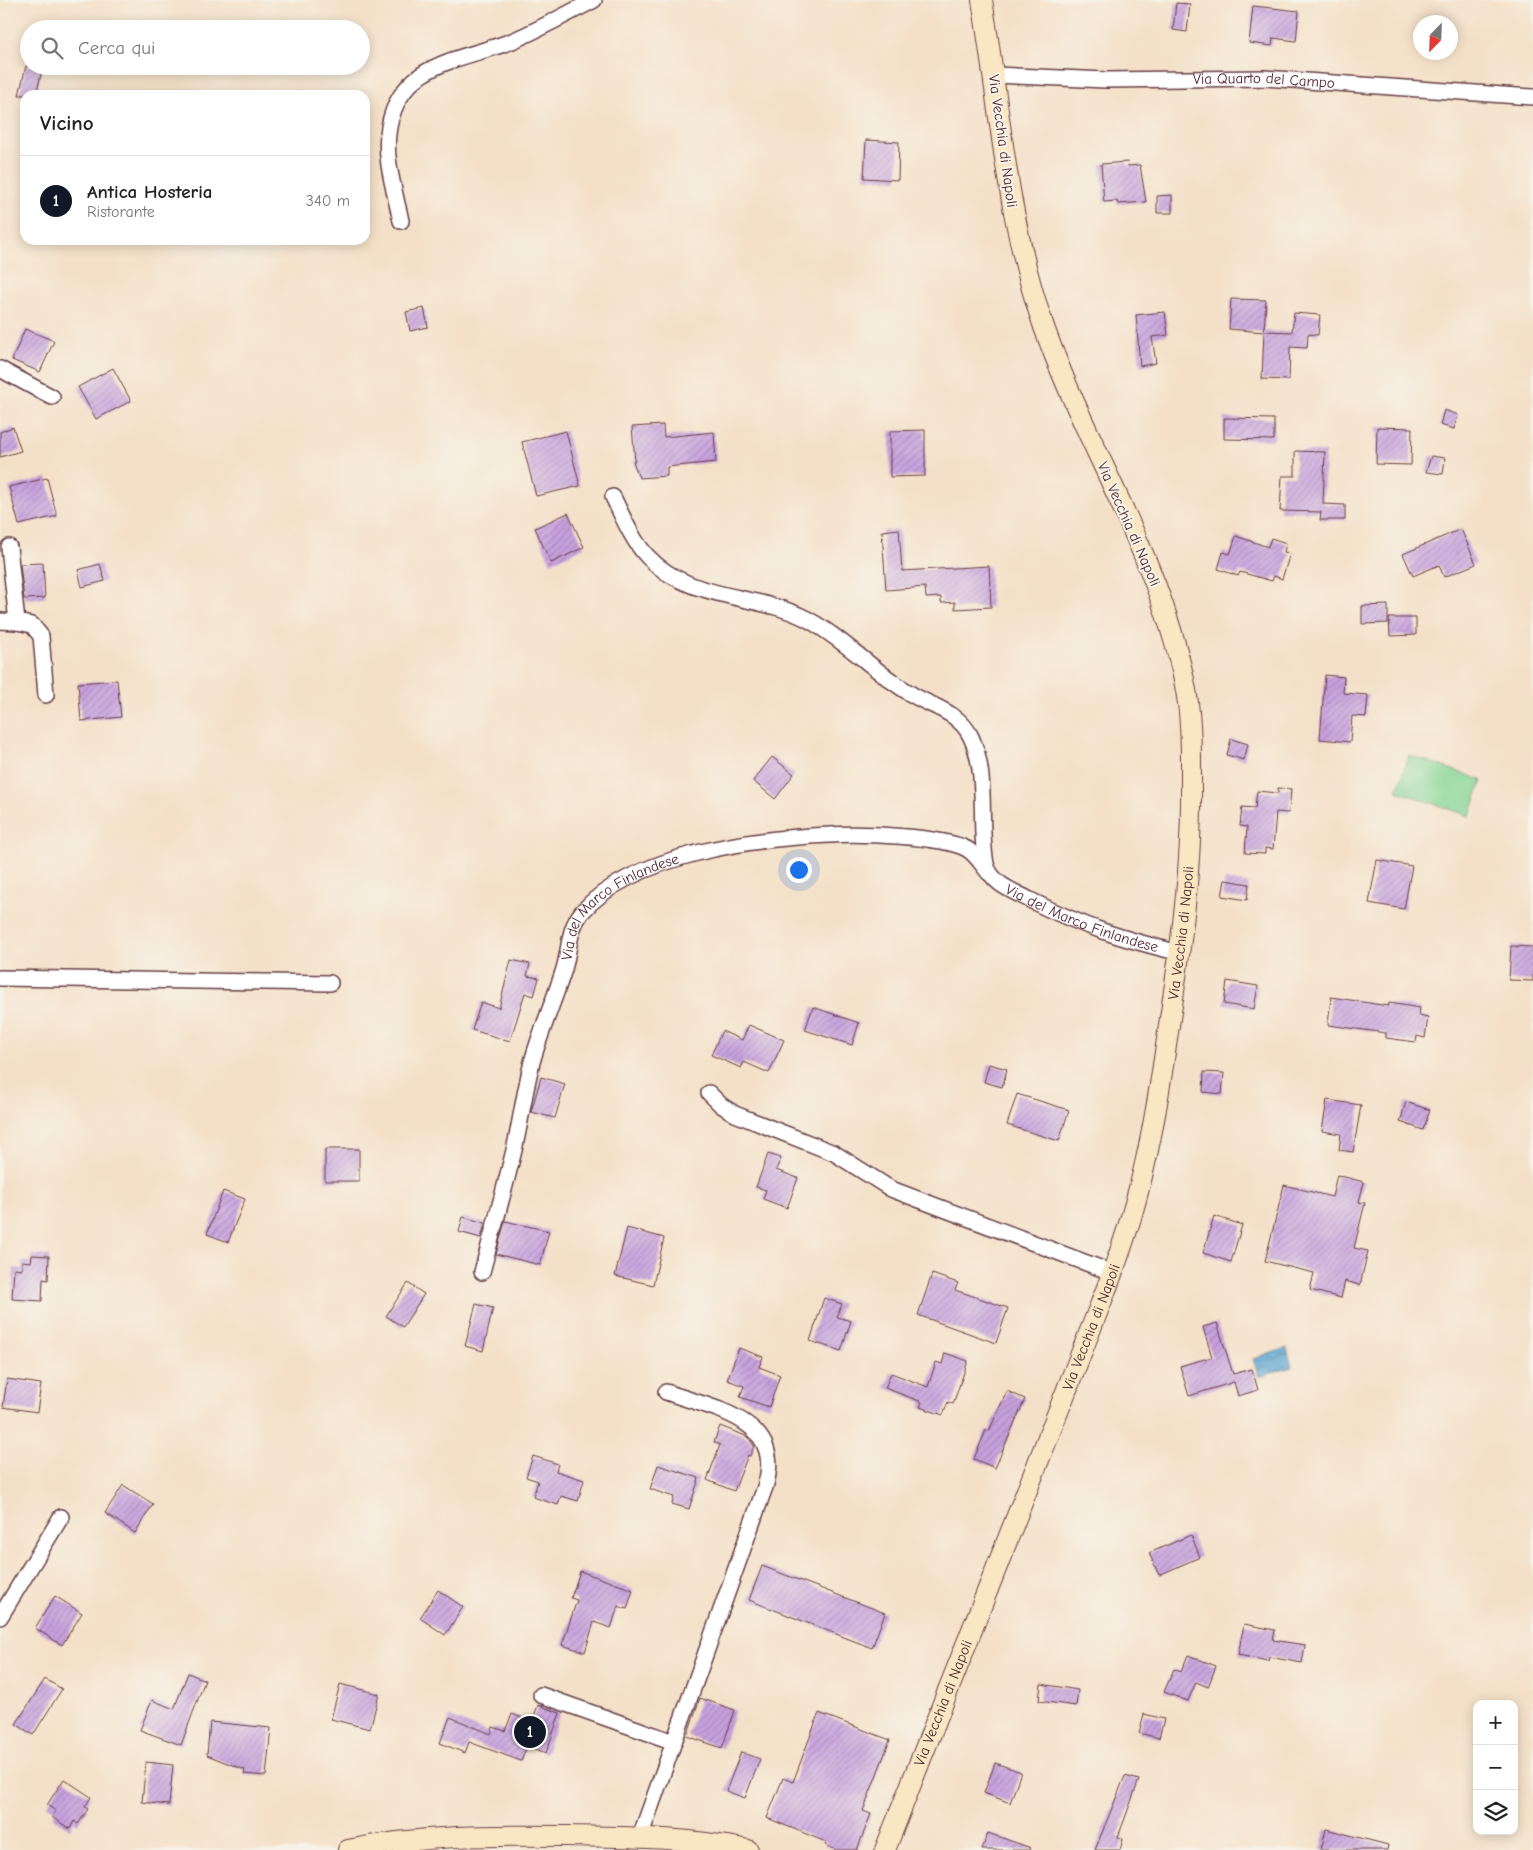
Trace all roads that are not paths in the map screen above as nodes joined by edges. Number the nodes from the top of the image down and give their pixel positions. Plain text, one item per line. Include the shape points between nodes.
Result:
1 (594, 0) edge
2 (982, 0) edge
3 (994, 74) junction
4 (1533, 98) edge
5 (401, 221) dead end
6 (0, 369) edge
7 (52, 397) dead end
8 (613, 497) dead end
9 (9, 547) dead end
10 (0, 621) edge
11 (17, 622) junction
12 (46, 696) dead end
13 (988, 873) junction
14 (1180, 953) junction
15 (0, 978) edge
16 (330, 983) dead end
17 (709, 1092) dead end
18 (482, 1272) dead end
19 (1112, 1273) junction
20 (666, 1392) dead end
21 (61, 1517) dead end
22 (0, 1617) edge
23 (541, 1695) dead end
24 (674, 1742) junction
25 (640, 1837) junction
26 (348, 1850) edge
27 (748, 1850) edge
28 (885, 1850) edge

1 - 5 street via 512,40 430,67 410,83 397,103 388,136
2 - 3 street, Via Vecchia di Napoli
3 - 4 street, Via Quarto del Campo via 1093,80 1280,78
3 - 14 street, Via Vecchia di Napoli via 1014,218 1029,282 1054,353 1161,597 1184,681 1190,720 1191,832
6 - 7 street
8 - 13 street, Via del Marco Finlandese via 643,551 664,570 697,587 782,609 807,620 840,639 906,691 948,712 963,724 979,764
9 - 11 street
10 - 11 street
11 - 12 street via 32,625 41,636
13 - 14 street, Via del Marco Finlandese via 1003,886 1087,927
13 - 18 street, Via del Marco Finlandese via 969,850 952,843 866,835 810,836 724,848 662,864 629,877 593,902 572,929 564,970 532,1062 515,1146
14 - 19 street, Via Vecchia di Napoli via 1145,1160 1134,1209
15 - 16 street
17 - 19 street via 734,1114 834,1152 877,1183
19 - 28 street, Via Vecchia di Napoli
20 - 24 street via 748,1423 762,1438 769,1461 765,1487
21 - 22 street
23 - 24 street
24 - 25 street
25 - 26 street via 448,1836
25 - 27 street via 697,1841

